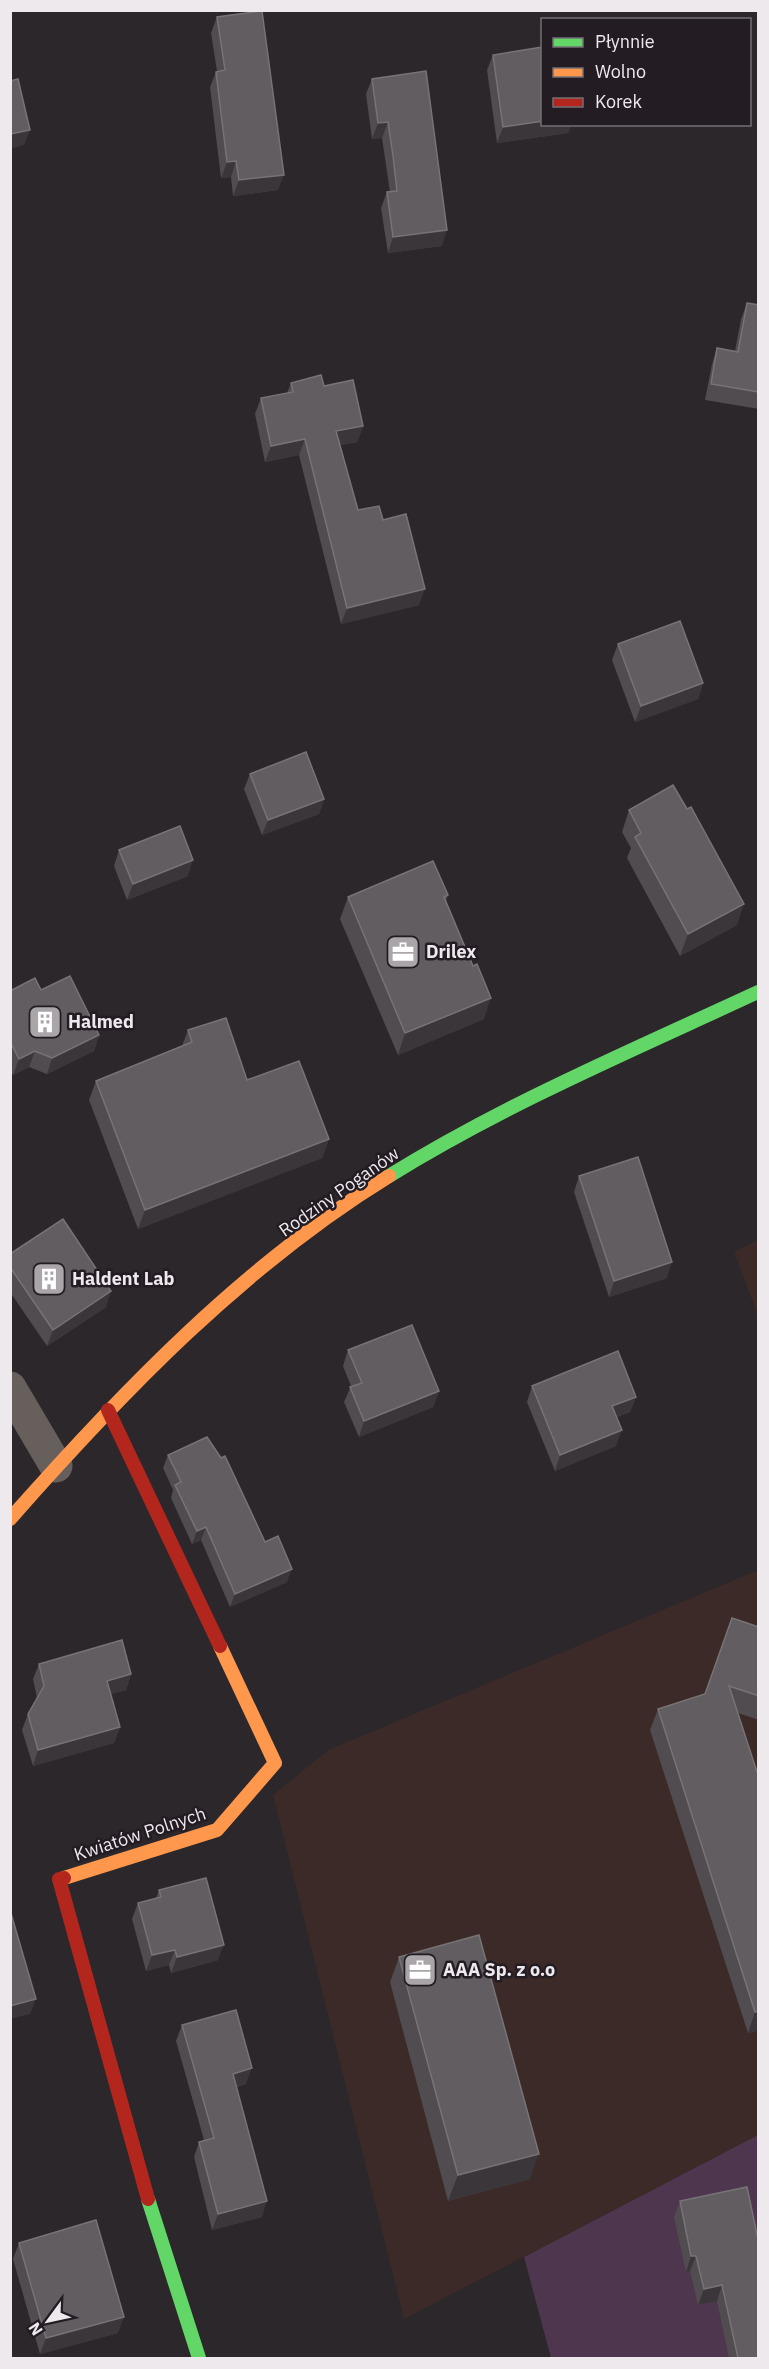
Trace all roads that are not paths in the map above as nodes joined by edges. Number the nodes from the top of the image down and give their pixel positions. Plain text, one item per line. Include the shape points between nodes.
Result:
1 (759, 992) edge
2 (10, 1388) edge
3 (108, 1410) junction
4 (56, 1466) junction
5 (10, 1519) edge
6 (199, 2358) edge

1 - 3 street, Rodziny Poganów via 524,1100 444,1142 370,1189 223,1302
2 - 4 street
3 - 4 street, Rodziny Poganów
3 - 6 street, Kwiatów Polnych via 275,1763 217,1830 59,1879 147,2197
4 - 5 street, Rodziny Poganów

